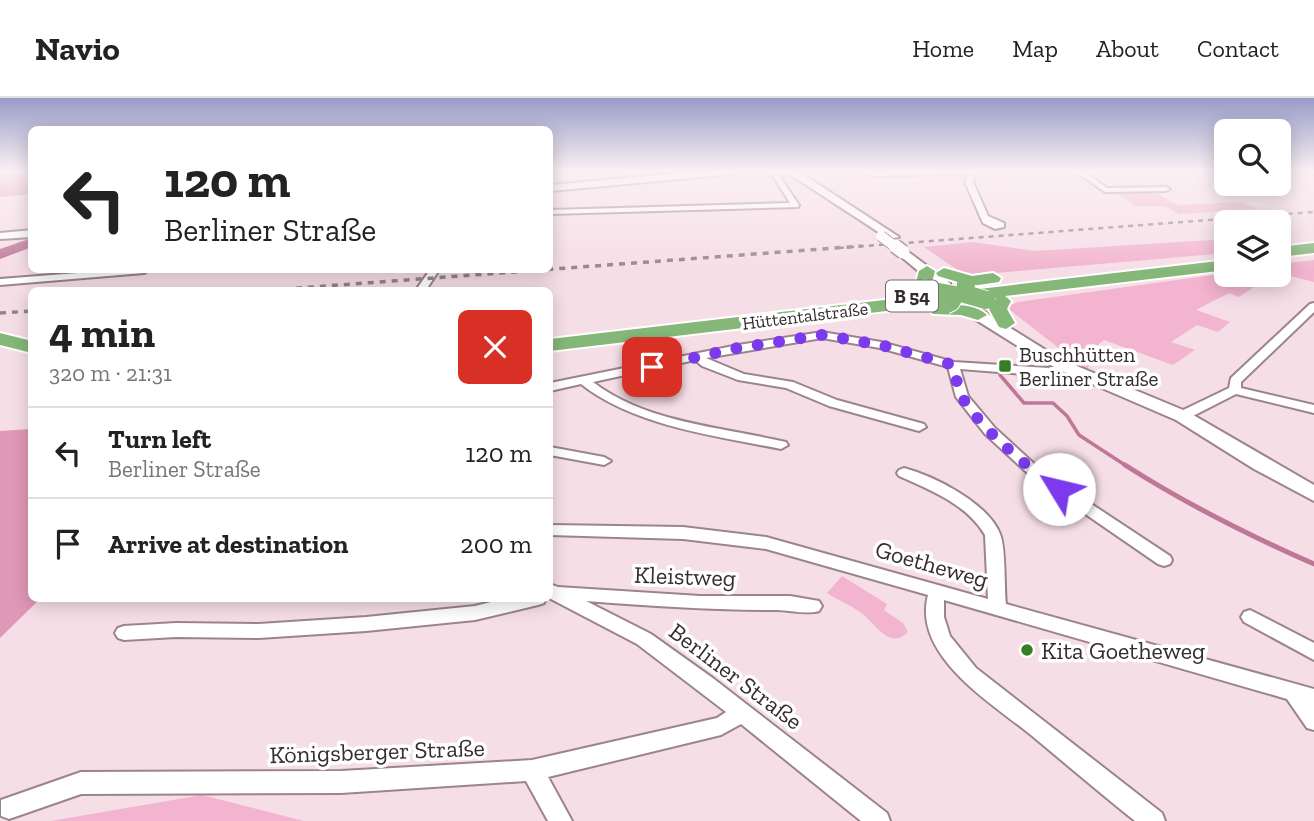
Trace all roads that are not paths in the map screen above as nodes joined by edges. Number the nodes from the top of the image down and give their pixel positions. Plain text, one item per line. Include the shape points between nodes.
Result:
1 (795, 205) edge
2 (834, 205) edge
3 (979, 205) edge
4 (553, 212) edge
5 (985, 218) dead end
6 (28, 233) edge
7 (0, 236) edge
8 (1314, 248) edge
9 (1291, 251) edge
10 (1314, 255) edge
11 (1214, 257) edge
12 (1291, 257) edge
13 (1214, 259) edge
14 (1214, 267) edge
15 (1214, 270) edge
16 (108, 273) edge
17 (0, 282) edge
18 (919, 289) junction
19 (961, 294) junction
20 (1314, 306) edge
21 (1006, 323) joint
22 (0, 328) edge
23 (28, 336) edge
24 (599, 336) junction
25 (553, 338) edge
26 (0, 339) edge
27 (553, 344) edge
28 (28, 346) edge
29 (698, 357) junction
30 (953, 365) junction
31 (1066, 367) junction
32 (584, 381) junction
33 (553, 386) edge
34 (1235, 390) junction
35 (1314, 409) edge
36 (1182, 416) junction
37 (919, 427) dead end
38 (781, 445) dead end
39 (553, 452) edge
40 (604, 461) dead end
41 (905, 473) dead end
42 (1314, 494) edge
43 (553, 530) edge
44 (1164, 560) dead end
45 (937, 593) junction
46 (553, 594) edge
47 (553, 596) edge
48 (516, 602) edge
49 (813, 606) dead end
50 (997, 608) junction
51 (1250, 617) dead end
52 (124, 633) dead end
53 (1314, 652) edge
54 (1293, 692) junction
55 (1314, 698) edge
56 (742, 713) junction
57 (1314, 721) edge
58 (532, 770) junction
59 (9, 808) dead end
60 (561, 821) edge
61 (879, 821) edge
62 (1154, 821) edge

1 - 4 street
2 - 19 street via 909,252
3 - 5 street
6 - 7 street
8 - 9 highway
10 - 12 highway
11 - 19 highway via 1172,258
13 - 24 highway, Hüttentalstraße / B 54
14 - 24 highway, Hüttentalstraße / B 54
15 - 19 highway
16 - 17 street
18 - 19 highway, bridge
18 - 19 highway via 924,284
18 - 24 highway via 706,313
19 - 21 highway via 998,309
19 - 24 highway via 708,336
19 - 31 street
20 - 34 street via 1235,381
21 - 31 street
22 - 23 highway
24 - 25 highway, Hüttentalstraße / B 54
24 - 27 highway, Hüttentalstraße / B 54
26 - 28 highway
29 - 30 street via 822,335 870,342
29 - 32 street
29 - 37 street via 742,377 789,385 833,403
30 - 31 street via 1050,372
30 - 44 street via 962,397 990,431 1038,475
31 - 36 street
32 - 33 street
32 - 38 street via 629,405 692,427
34 - 35 street
34 - 36 street
36 - 42 street
39 - 40 street
41 - 50 street via 964,503 989,526
43 - 45 street, Goetheweg via 727,536 806,553
45 - 50 street, Goetheweg
45 - 62 street via 935,621 951,653 968,673
46 - 49 street, Kleistweg
47 - 56 street, Berliner Straße via 644,639
48 - 52 street, Kleistweg via 475,612 366,624
50 - 54 street, Goetheweg
51 - 53 street
54 - 55 street, Goetheweg
54 - 57 street
56 - 58 street, Königsberger Straße via 721,726
56 - 61 street, Berliner Straße
58 - 59 street, Königsberger Straße via 341,782 82,783
58 - 60 street

